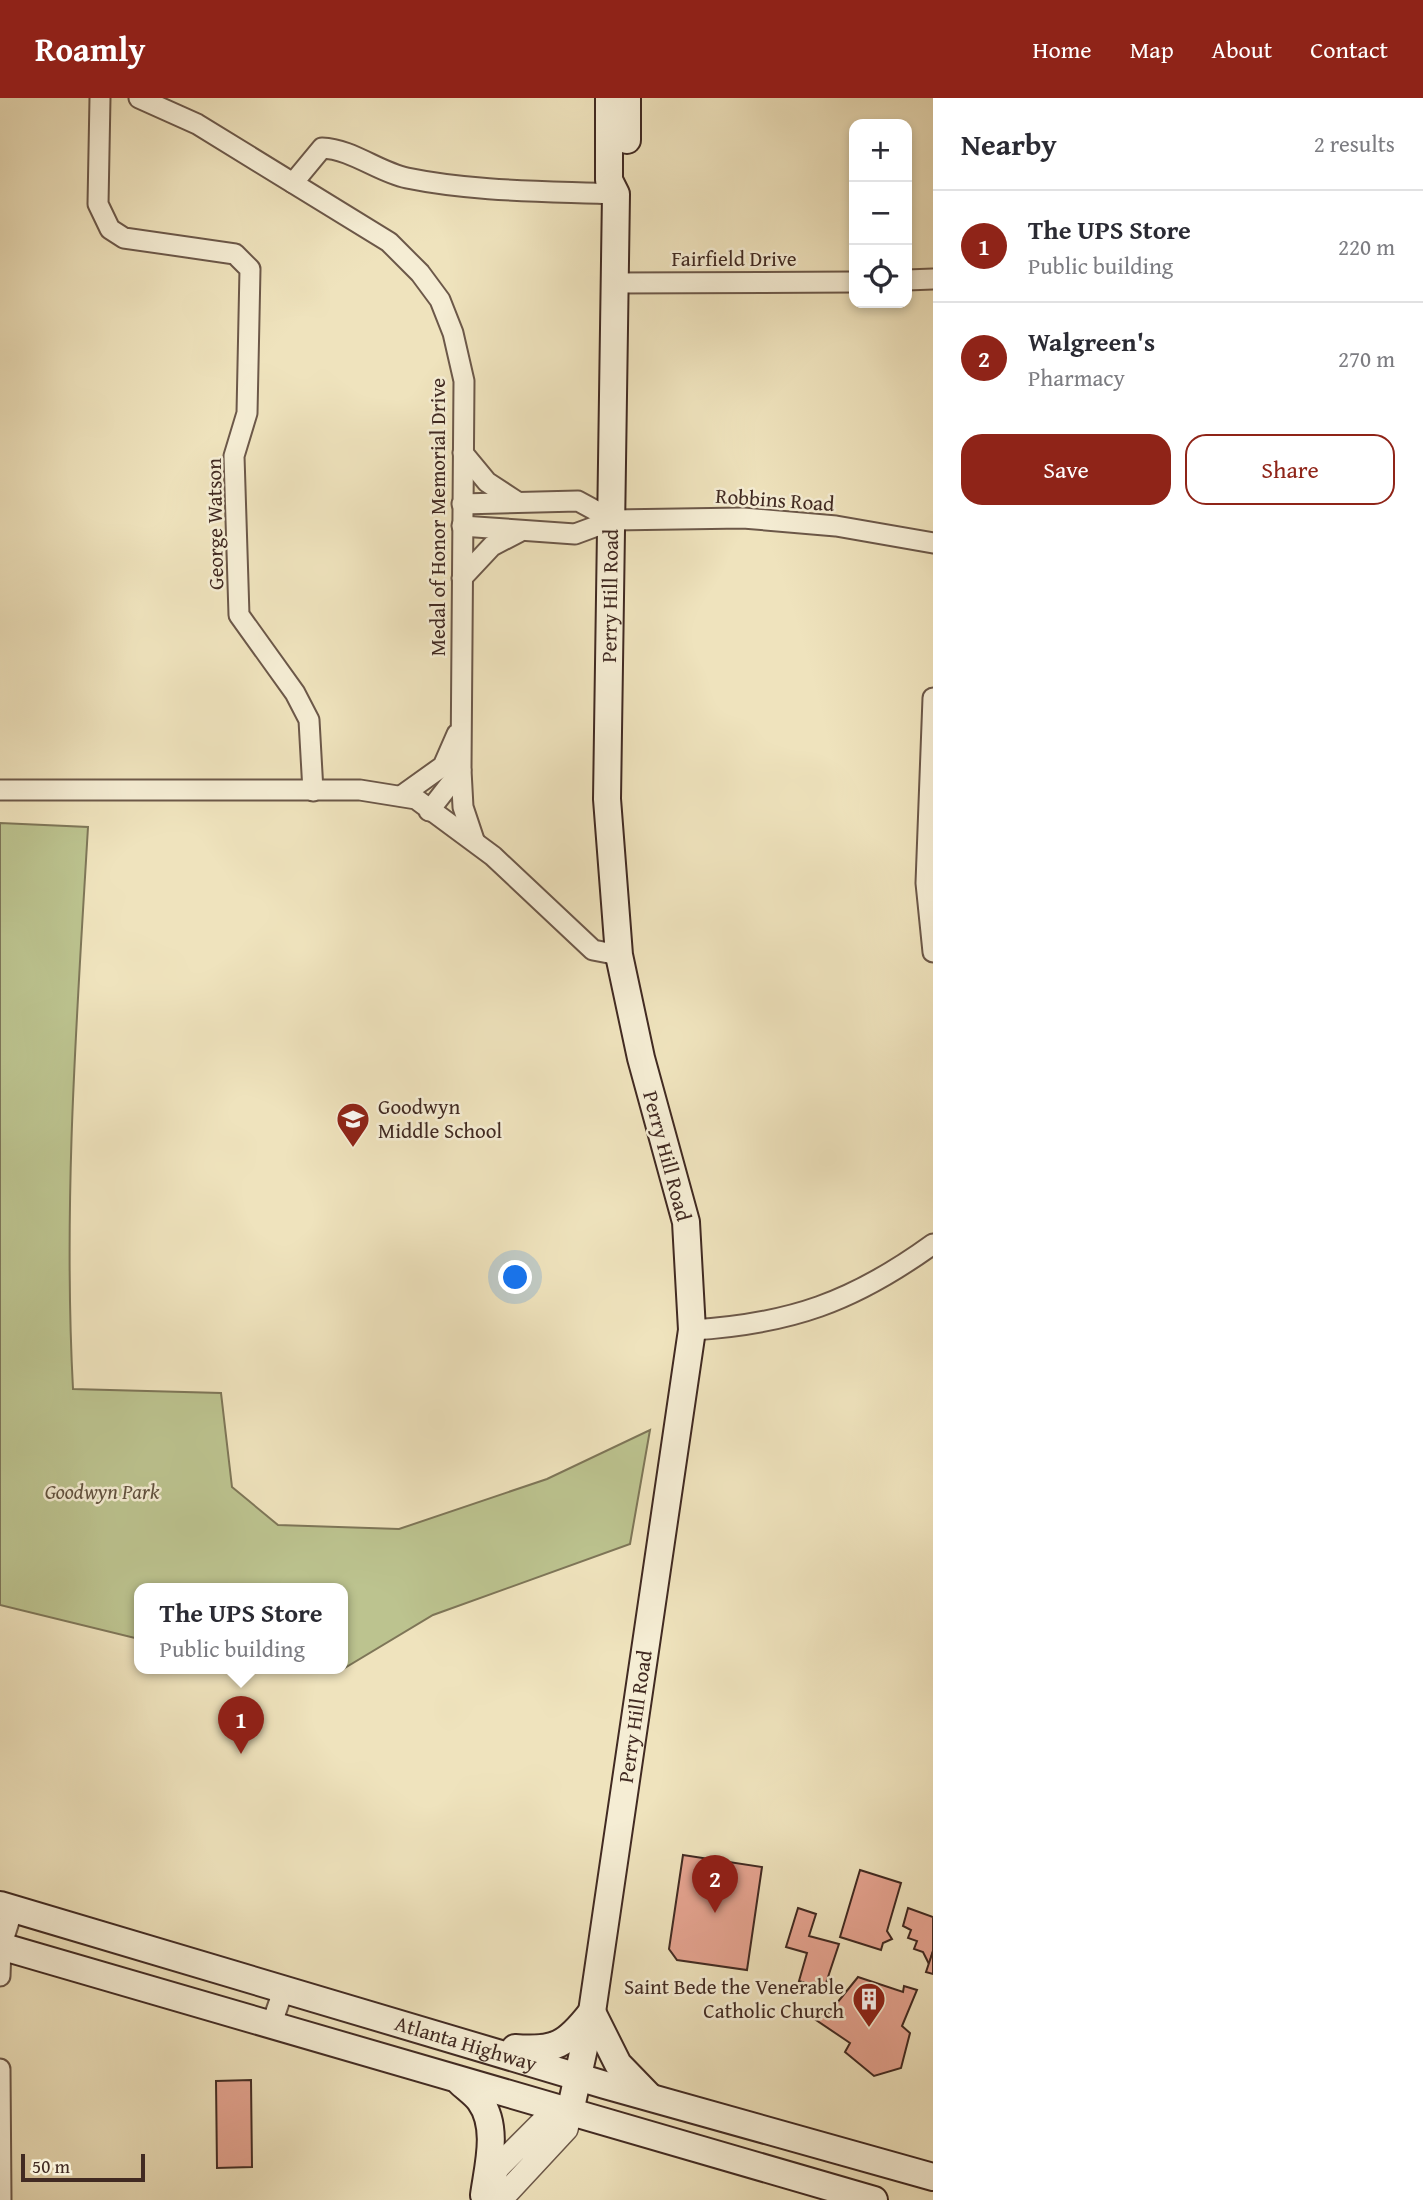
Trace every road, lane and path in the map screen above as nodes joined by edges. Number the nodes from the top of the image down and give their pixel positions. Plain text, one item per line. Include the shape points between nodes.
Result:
1 (100, 98) edge
2 (139, 98) edge
3 (609, 98) edge
4 (627, 98) edge
5 (293, 183) junction
6 (616, 194) junction
7 (933, 279) edge
8 (912, 280) edge
9 (849, 282) edge
10 (615, 283) junction
11 (463, 453) junction
12 (517, 501) junction
13 (462, 504) junction
14 (613, 520) junction
15 (462, 527) junction
16 (519, 532) junction
17 (933, 543) edge
18 (462, 578) junction
19 (933, 698) edge
20 (460, 727) junction
21 (461, 770) junction
22 (0, 790) edge
23 (313, 791) junction
24 (401, 796) junction
25 (429, 811) junction
26 (474, 840) junction
27 (933, 951) edge
28 (619, 955) junction
29 (933, 1244) edge
30 (692, 1330) junction
31 (7, 1907) edge
32 (0, 1946) edge
33 (0, 1976) edge
34 (284, 1988) junction
35 (592, 2012) junction
36 (271, 2026) junction
37 (478, 2046) junction
38 (0, 2069) edge
39 (579, 2077) junction
40 (458, 2080) junction
41 (651, 2097) junction
42 (570, 2112) junction
43 (933, 2177) edge
44 (489, 2198) edge
45 (1, 2200) edge
46 (874, 2200) edge

1 - 23 street, George Watson via 98,204 110,229 124,238 235,254 250,269 247,413 234,456 239,615 309,720
2 - 5 street, Medal of Honor Memorial Drive via 197,124
3 - 6 main road, Perry Hill Road via 610,180
4 - 6 main road, Perry Hill Road via 626,182
5 - 6 street via 322,148 336,149 379,171 408,178 462,186
5 - 11 street, Medal of Honor Memorial Drive via 389,242 440,300 464,381
6 - 10 main road, Perry Hill Road
7 - 8 street
9 - 10 street, Fairfield Drive
10 - 14 main road, Perry Hill Road
11 - 12 street via 486,482
11 - 13 street, Medal of Honor Memorial Drive
12 - 13 street
12 - 14 street via 578,501
13 - 15 street, Medal of Honor Memorial Drive
14 - 16 street via 575,534
14 - 17 street, Robbins Road via 793,521
14 - 28 main road, Perry Hill Road via 607,799
15 - 16 street
15 - 18 street, Medal of Honor Memorial Drive
16 - 18 street via 492,546
18 - 20 street, Medal of Honor Memorial Drive
19 - 27 street via 926,883
20 - 21 street, Medal of Honor Memorial Drive
20 - 24 street, Medal of Honor Memorial Drive via 443,766
21 - 25 street
21 - 26 street, Medal of Honor Memorial Drive via 463,807
22 - 23 street, Medal of Honor Memorial Drive
23 - 24 street, Medal of Honor Memorial Drive via 360,790
24 - 25 street, Medal of Honor Memorial Drive via 416,799
25 - 26 street, Medal of Honor Memorial Drive
26 - 28 street, Medal of Honor Memorial Drive via 593,950
28 - 30 main road, Perry Hill Road via 641,1058 686,1222
29 - 30 street via 829,1305 747,1326
30 - 35 main road, Perry Hill Road
31 - 32 street
31 - 34 main road, Atlanta Highway
32 - 33 street
32 - 36 main road, Atlanta Highway
34 - 36 street
34 - 37 main road, Atlanta Highway
35 - 37 main road via 574,2036 556,2046 533,2050
35 - 39 main road, Perry Hill Road
35 - 41 main road via 618,2064
36 - 40 main road, Atlanta Highway
37 - 39 main road, Atlanta Highway
38 - 45 street
39 - 41 main road, Atlanta Highway
39 - 42 main road, Perry Hill Road
40 - 42 main road, Atlanta Highway
40 - 44 main road via 480,2101 488,2120
41 - 43 main road, Atlanta Highway
42 - 44 street via 566,2129
42 - 46 main road, Atlanta Highway

